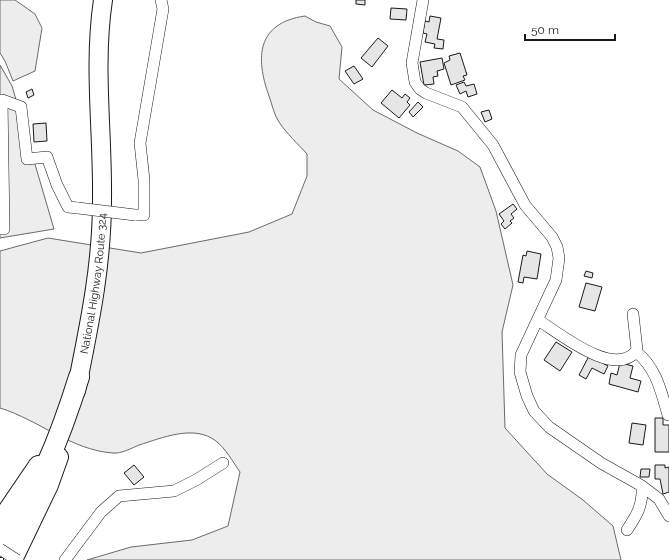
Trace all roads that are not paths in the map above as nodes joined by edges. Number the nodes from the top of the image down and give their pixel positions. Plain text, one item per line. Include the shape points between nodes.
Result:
1 (103, 0) edge
2 (161, 0) edge
3 (423, 0) edge
4 (0, 229) edge
5 (633, 314) dead end
6 (538, 320) junction
7 (636, 352) junction
8 (79, 377) junction
9 (668, 415) dead end
10 (223, 463) dead end
11 (642, 486) junction
12 (669, 516) edge
13 (0, 521) edge
14 (627, 530) dead end
15 (0, 548) edge
16 (13, 560) edge
17 (17, 560) edge
18 (65, 560) edge

1 - 8 highway, National Highway Route 324 via 99,89 101,234 94,306
2 - 4 street, bridge via 163,9 140,143 144,215 68,207 47,158 27,159 21,107 2,100 4,229
3 - 6 street via 412,63 415,82 426,93 462,106 493,145 525,205 552,237 557,248 559,258 556,280
5 - 7 street
6 - 7 street via 600,357 612,360 626,359
6 - 11 street via 522,355 520,372 534,411 549,427
7 - 9 street via 650,366
8 - 13 highway via 44,455
8 - 15 highway, National Highway Route 324 via 51,457 33,494
8 - 16 highway via 71,420 60,454
10 - 18 street via 174,491 119,496 101,512
11 - 12 street via 659,499
11 - 14 street via 639,512
15 - 17 street, bridge

